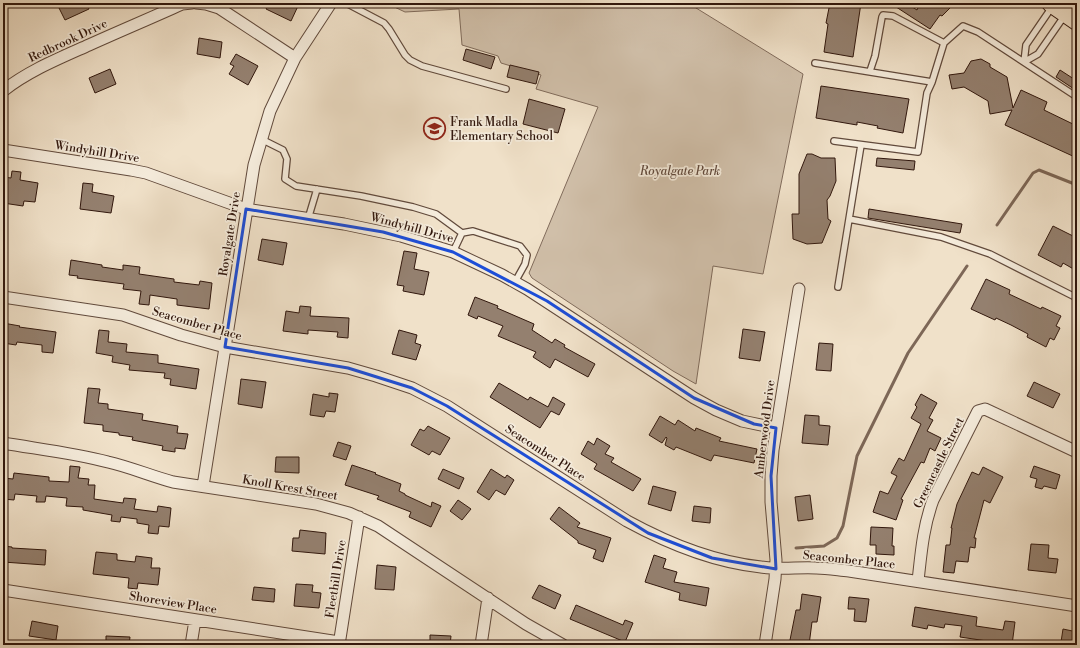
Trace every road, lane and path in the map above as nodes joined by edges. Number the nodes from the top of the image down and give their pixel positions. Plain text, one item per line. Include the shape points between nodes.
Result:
1 (192, 3) edge
2 (196, 3) edge
3 (331, 3) edge
4 (346, 3) edge
5 (1062, 10) edge
6 (944, 43) junction
7 (295, 58) junction
8 (1024, 62) junction
9 (815, 63) dead end
10 (870, 71) junction
11 (932, 82) junction
12 (506, 89) dead end
13 (3, 92) edge
14 (1077, 97) edge
15 (261, 139) junction
16 (834, 141) dead end
17 (862, 145) junction
18 (3, 150) edge
19 (317, 189) junction
20 (246, 209) junction
21 (308, 219) junction
22 (850, 219) junction
23 (462, 233) junction
24 (453, 252) junction
25 (515, 282) junction
26 (838, 287) dead end
27 (799, 289) dead end
28 (3, 297) edge
29 (1077, 298) edge
30 (225, 347) junction
31 (776, 428) junction
32 (3, 443) edge
33 (1077, 452) edge
34 (202, 486) junction
35 (359, 518) junction
36 (776, 569) junction
37 (918, 581) junction
38 (3, 590) edge
39 (488, 598) junction
40 (1077, 606) edge
41 (195, 620) junction
42 (339, 643) edge
43 (191, 645) edge
44 (481, 645) edge
45 (563, 645) edge
46 (765, 645) edge

1 - 13 street, Redbrook Drive via 182,4 76,50 39,68
2 - 7 street via 219,8
3 - 7 street, Royalgate Drive
4 - 12 lane via 384,23 410,60 422,66
5 - 8 lane via 1038,54
5 - 8 lane via 1026,45
6 - 8 lane via 963,26 978,32
6 - 10 lane via 893,16 883,15
6 - 11 lane
7 - 15 street, Royalgate Drive
8 - 14 lane
9 - 10 lane
10 - 11 lane
11 - 17 lane via 927,94 918,152
15 - 19 lane via 283,150 287,160 285,179 296,186
15 - 20 street, Royalgate Drive
16 - 17 lane
17 - 22 lane
18 - 20 street, Windyhill Drive via 138,172
19 - 21 lane
19 - 23 lane via 406,205 436,214
20 - 21 street, Windyhill Drive
20 - 30 street, Royalgate Drive
21 - 24 street, Windyhill Drive via 383,232
22 - 26 lane
22 - 29 lane via 941,237 990,254
23 - 24 lane
23 - 25 lane via 473,231 520,246 527,255
24 - 25 street, Windyhill Drive
25 - 31 street, Windyhill Drive via 694,398 742,421
27 - 31 street, Amberwood Drive
28 - 30 street, Seacomber Place via 123,315
30 - 34 street, Royalgate Drive
30 - 36 street, Seacomber Place via 348,368 412,388 447,406 648,533 712,558
31 - 36 street, Amberwood Drive via 771,476
32 - 34 street, Knoll Krest Street via 85,456 166,480
33 - 37 street, Greencastle Street via 984,409 978,412 933,500 924,527
34 - 35 street, Knoll Krest Street via 316,504
35 - 39 street, Knoll Krest Street via 378,526
35 - 42 street, Fleethill Drive
36 - 37 street, Seacomber Place via 816,568
36 - 46 street, Amberwood Drive
37 - 40 street, Seacomber Place
38 - 41 street, Shoreview Place
39 - 44 street
39 - 45 street, Knoll Krest Street
41 - 42 street, Shoreview Place
41 - 43 street

